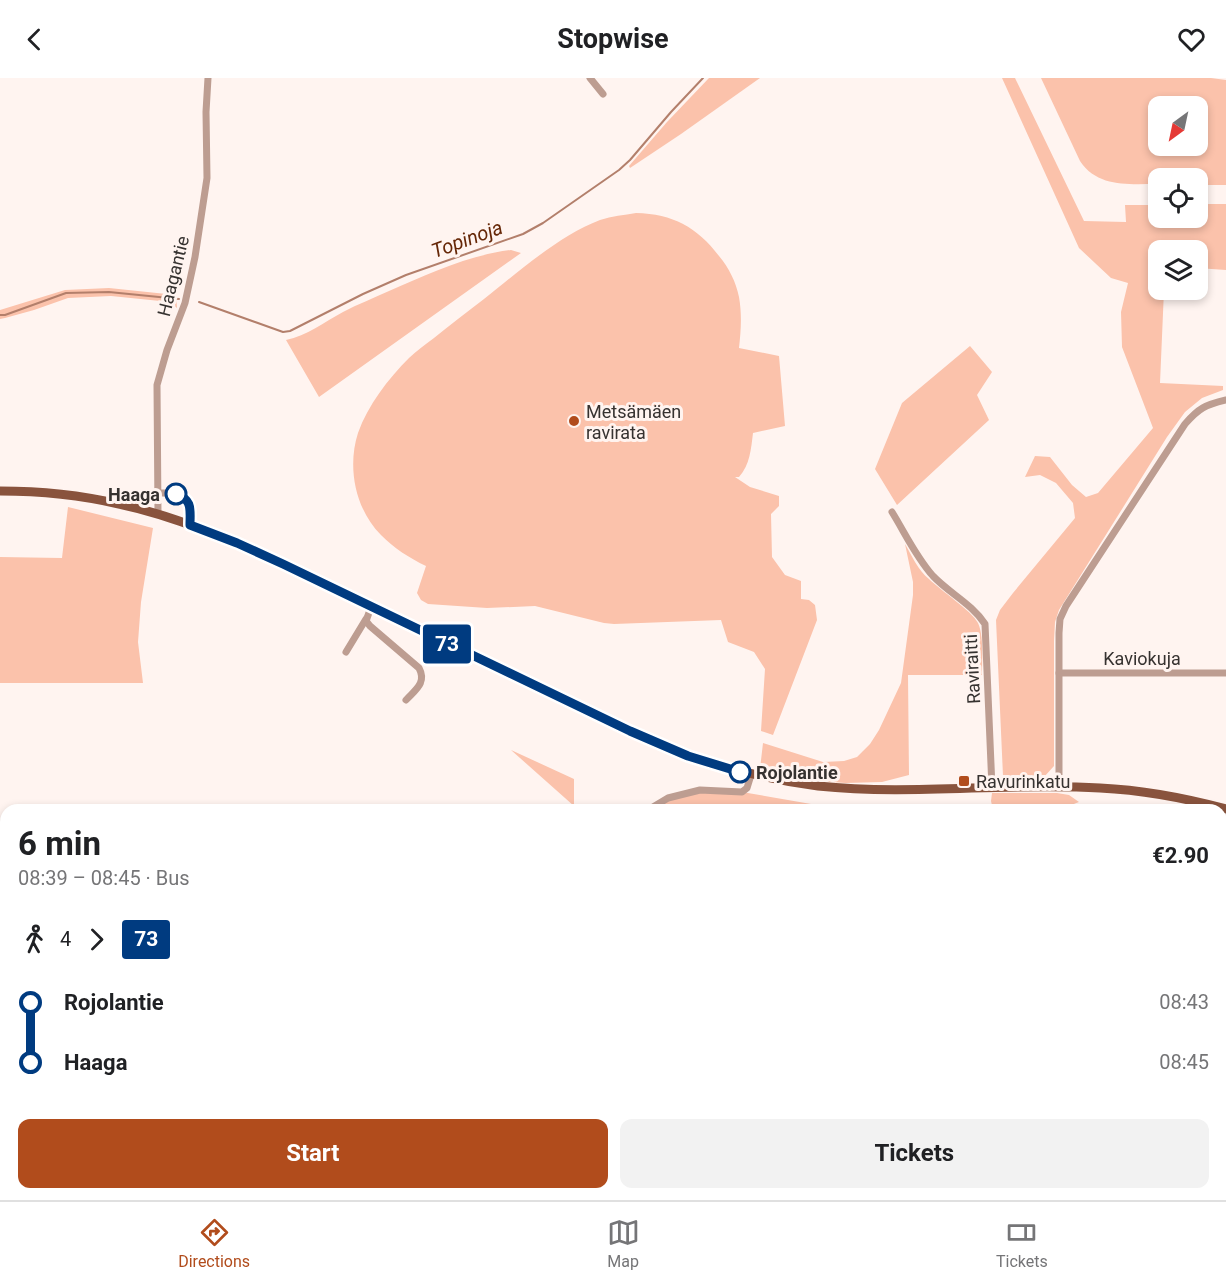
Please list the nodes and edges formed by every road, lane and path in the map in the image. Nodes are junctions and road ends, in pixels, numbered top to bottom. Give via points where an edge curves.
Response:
1 (208, 78) edge
2 (591, 78) edge
3 (603, 94) dead end
4 (1226, 400) edge
5 (0, 491) edge
6 (158, 493) junction
7 (892, 512) dead end
8 (158, 514) junction
9 (190, 525) junction
10 (371, 607) junction
11 (366, 619) junction
12 (346, 652) dead end
13 (1059, 673) junction
14 (1226, 673) edge
15 (406, 700) dead end
16 (751, 775) junction
17 (1059, 787) junction
18 (992, 788) junction
19 (658, 804) edge
20 (1203, 804) edge

1 - 6 street, Haagantie via 207,178 196,250 185,303 157,385
2 - 3 street
4 - 13 street via 1197,411 1185,424 1066,606 1060,619
5 - 8 main road via 60,494
6 - 8 street, Haagantie
6 - 9 street via 176,494 188,501
7 - 18 street, Raviraitti via 922,563 985,624
8 - 9 main road
9 - 10 main road
10 - 11 street
10 - 16 main road via 641,736 688,756
11 - 12 street
11 - 15 street via 422,673 420,685
13 - 14 street, Kaviokuja
13 - 17 street
16 - 18 main road via 817,786 895,790
16 - 19 street via 742,792 699,790
17 - 18 main road
17 - 20 main road via 1157,794

